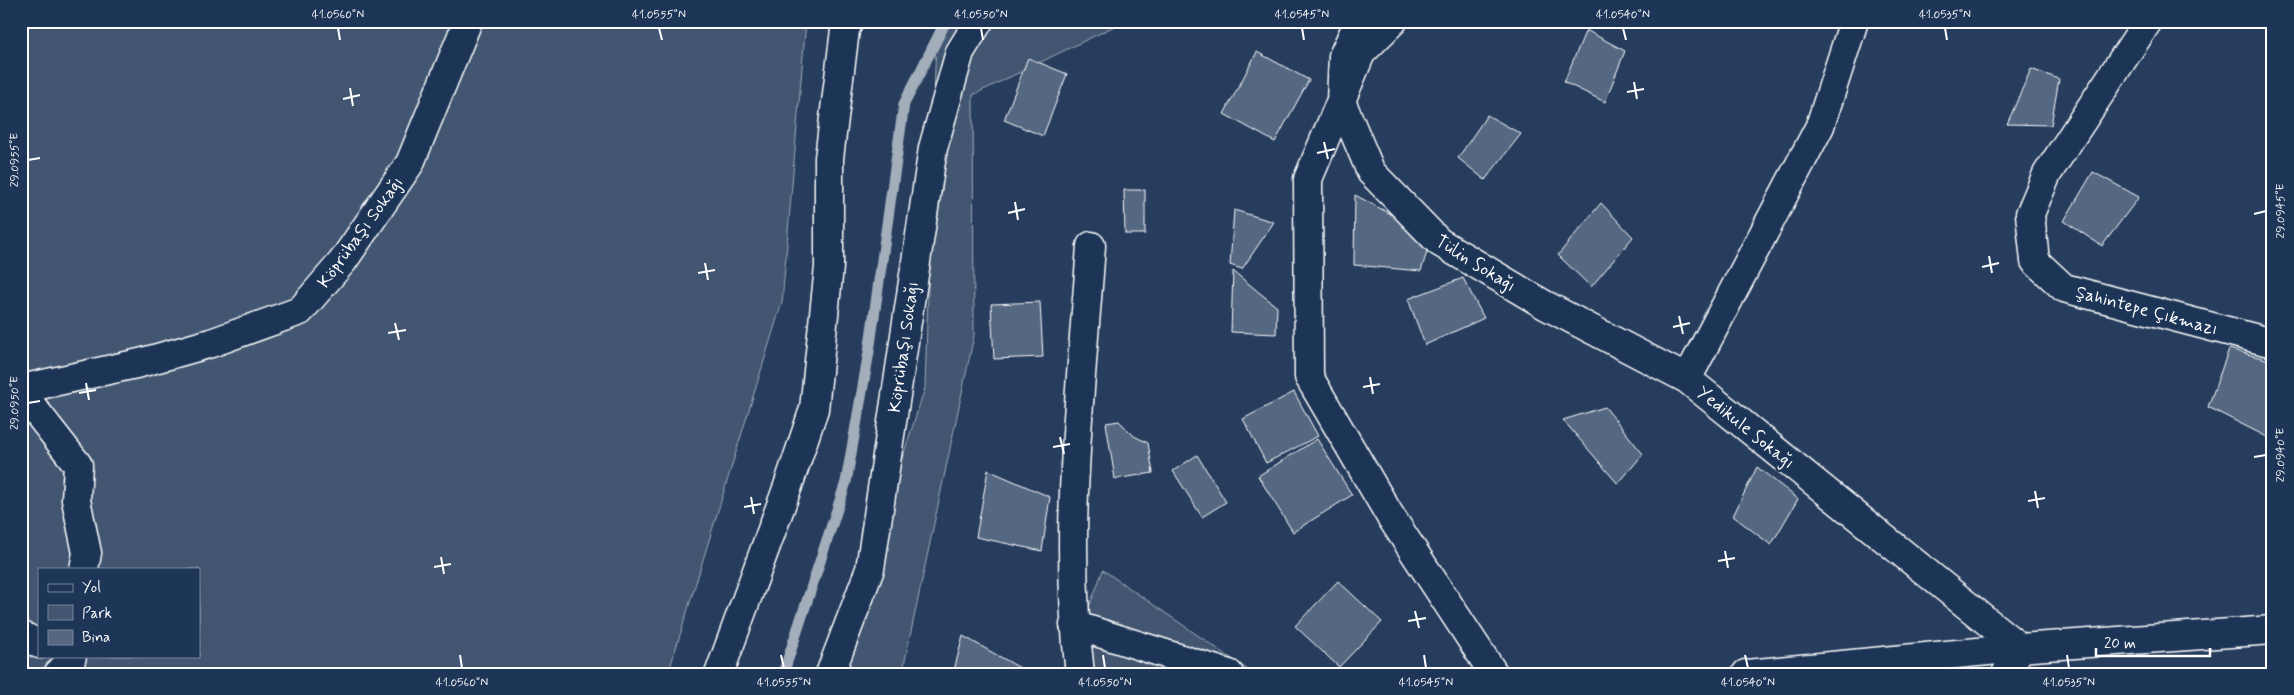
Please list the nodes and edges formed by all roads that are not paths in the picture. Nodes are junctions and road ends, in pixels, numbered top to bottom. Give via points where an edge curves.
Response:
1 (468, 21) edge
2 (849, 21) edge
3 (979, 21) edge
4 (1359, 21) edge
5 (1393, 21) edge
6 (1854, 21) edge
7 (2148, 21) edge
8 (1341, 101) junction
9 (1091, 246) dead end
10 (2273, 343) edge
11 (1687, 379) junction
12 (21, 390) edge
13 (84, 568) edge
14 (1074, 626) junction
15 (2273, 630) edge
16 (21, 635) edge
17 (38, 644) edge
18 (2020, 648) junction
19 (719, 674) edge
20 (830, 674) edge
21 (1080, 674) edge
22 (1229, 674) edge
23 (1494, 674) edge
24 (1746, 674) edge
25 (2006, 674) edge

1 - 12 street, Köprübaşı Sokağı via 410,163 344,261 300,311 211,343
2 - 19 street via 845,30 829,158 829,268 814,409
3 - 20 street, Köprübaşı Sokağı via 960,52 933,148 870,569
4 - 8 street, Tülin Sokağı via 1343,56
5 - 8 street via 1361,53
6 - 11 street, Yedikule Sokağı via 1820,126
7 - 10 street, Şahintepe Çıkmazı via 2047,174 2030,214 2035,261 2064,288
8 - 11 street, Tülin Sokağı via 1371,172 1439,242 1545,305
8 - 23 street via 1308,179 1309,377 1389,514
9 - 14 street via 1073,488
11 - 18 street, Yedikule Sokağı
12 - 13 street via 78,465 76,500 87,553
14 - 21 street
14 - 22 street
15 - 18 street
16 - 17 street
18 - 24 street
18 - 25 street

